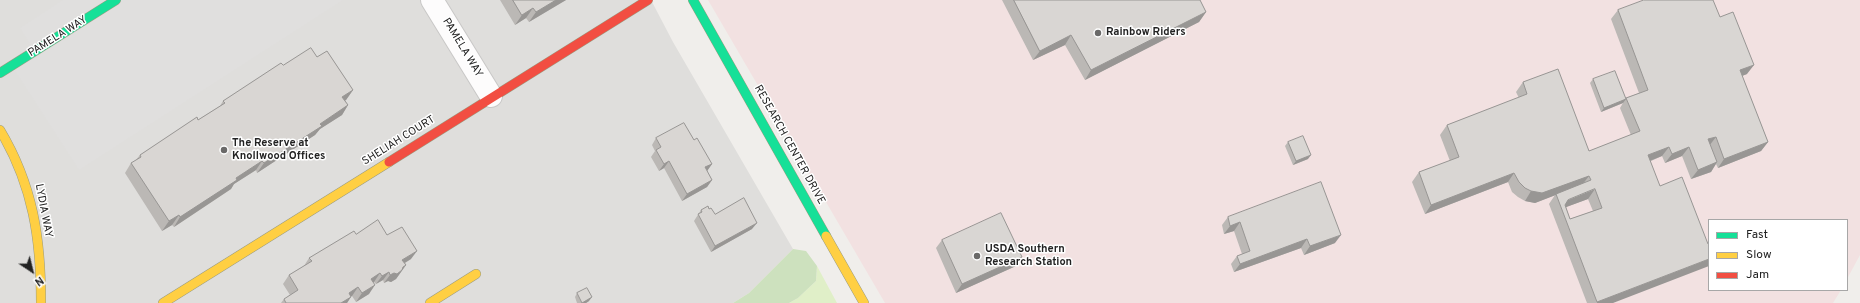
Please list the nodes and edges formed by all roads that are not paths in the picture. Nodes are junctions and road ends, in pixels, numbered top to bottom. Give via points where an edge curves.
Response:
1 (116, 0) edge
2 (432, 0) edge
3 (648, 0) edge
4 (693, 0) edge
5 (0, 73) edge
6 (491, 96) junction
7 (0, 130) edge
8 (476, 274) dead end
9 (41, 303) edge
10 (163, 303) edge
11 (430, 303) edge
12 (864, 303) edge

1 - 5 street, PAMELA WAY
2 - 6 street, PAMELA WAY
3 - 6 street, SHELIAH COURT
4 - 12 street, RESEARCH CENTER DRIVE
6 - 10 street, SHELIAH COURT
7 - 9 street, LYDIA WAY via 11,146 27,187 37,230
8 - 11 street

